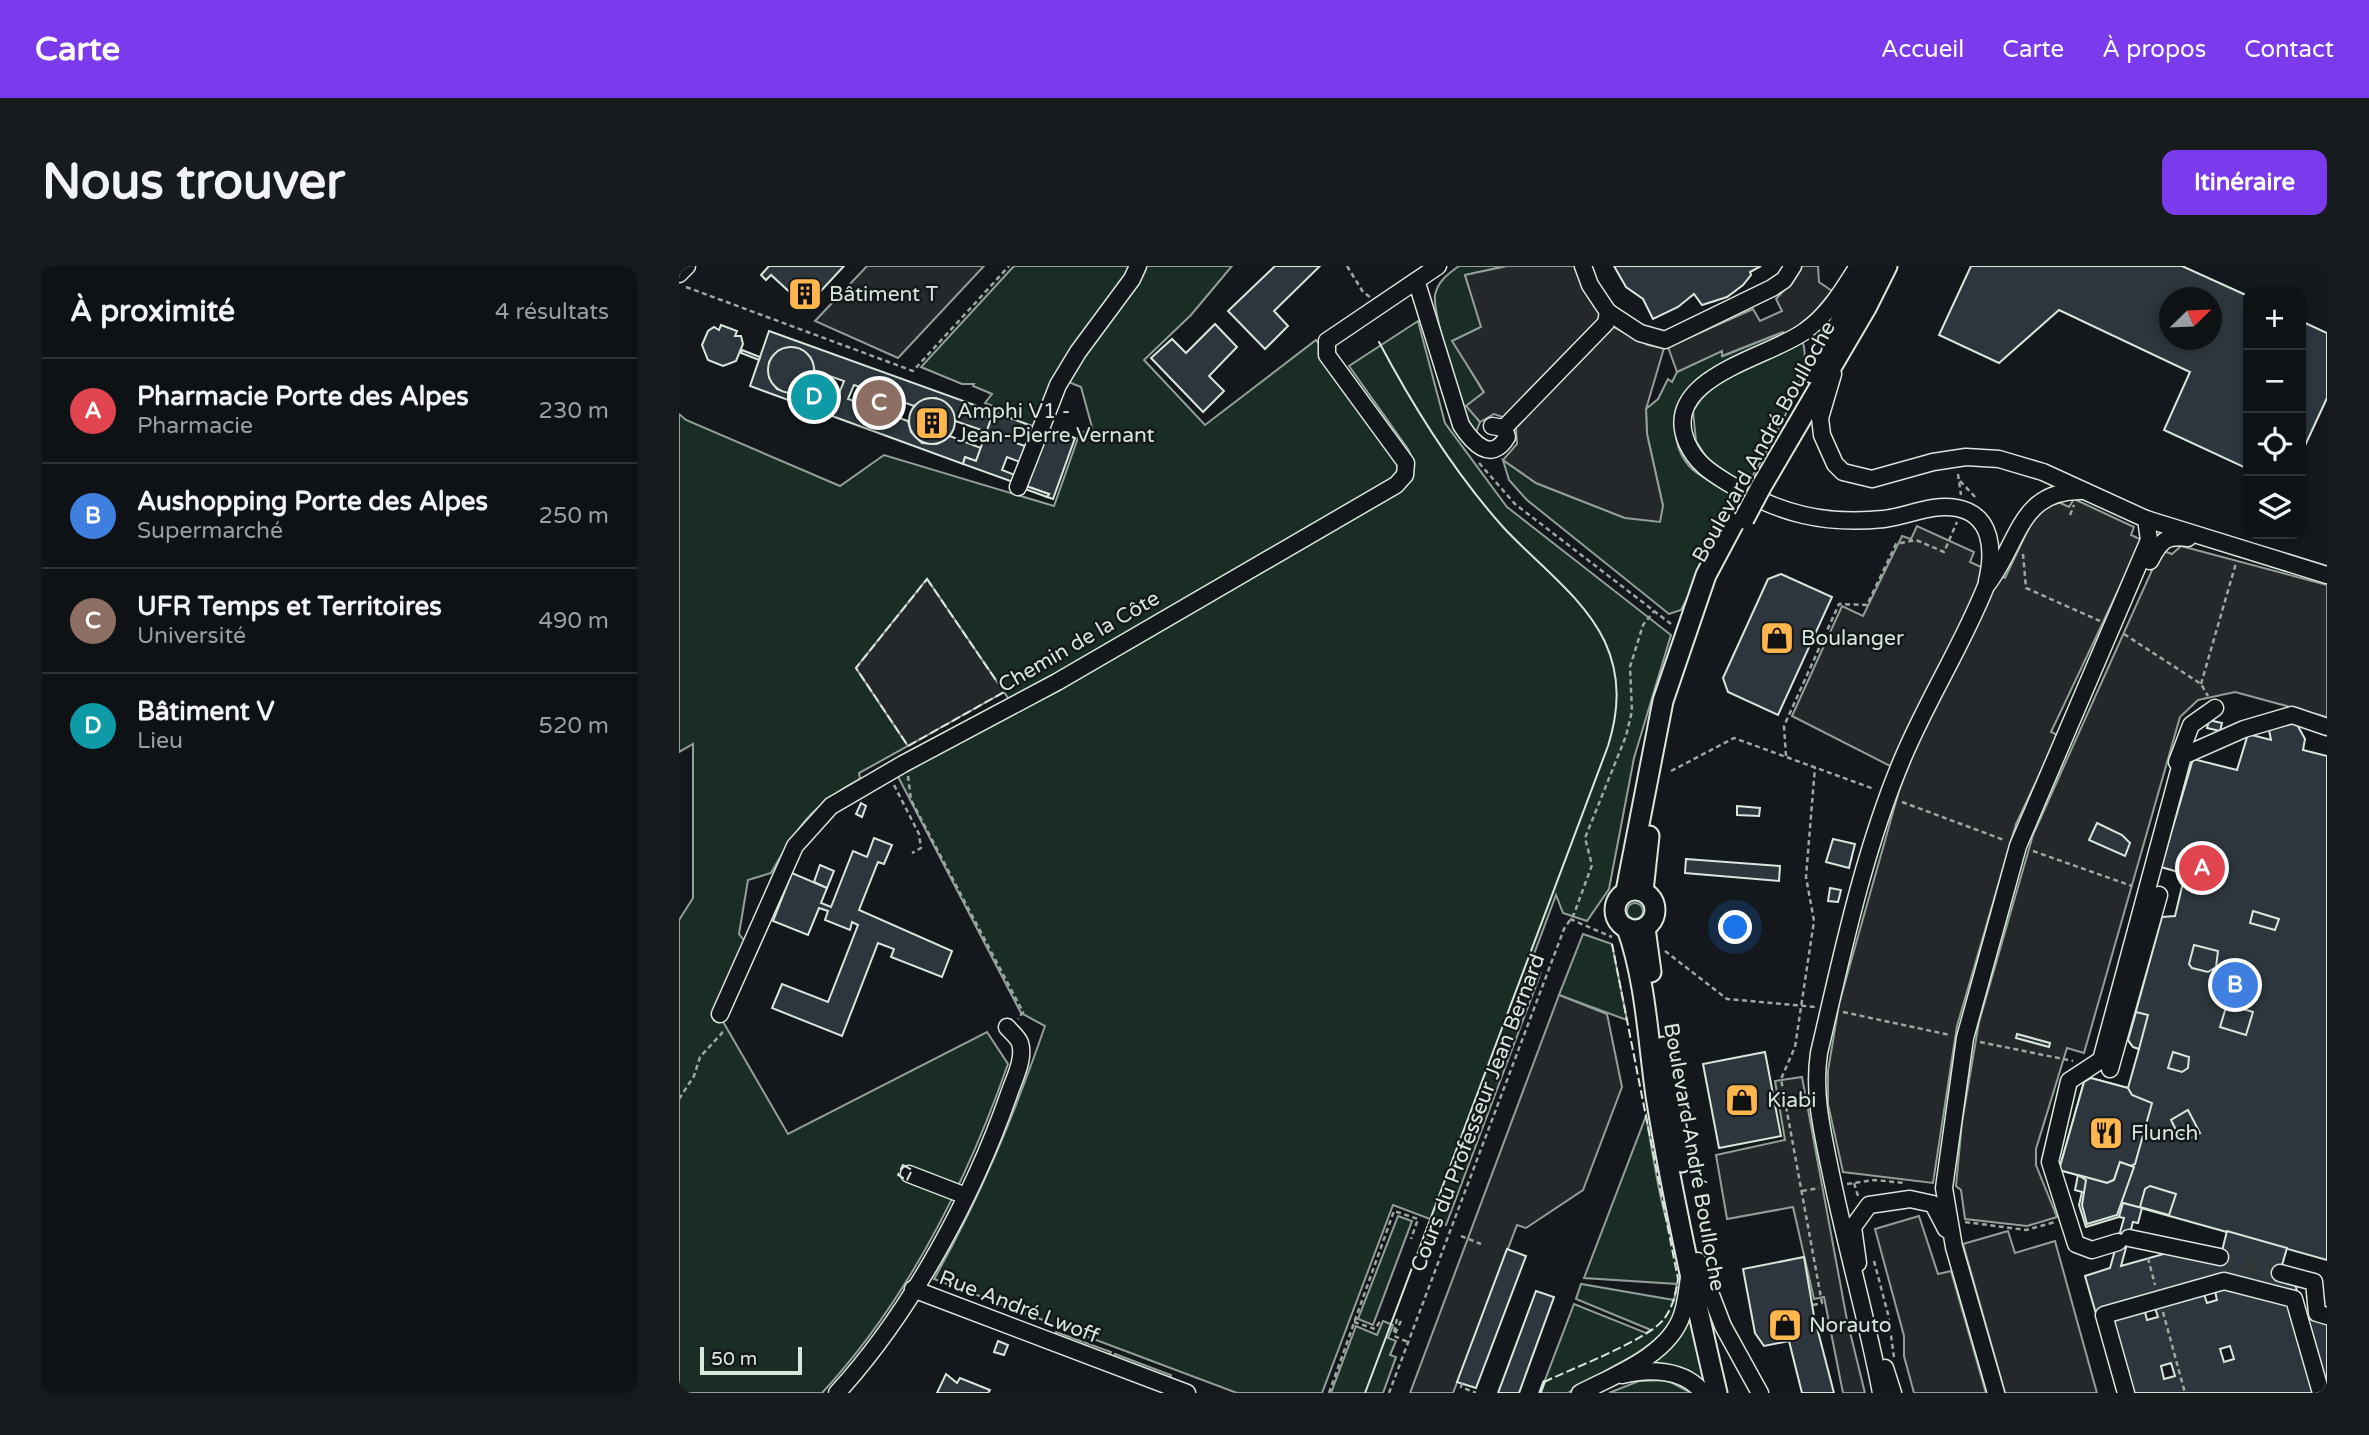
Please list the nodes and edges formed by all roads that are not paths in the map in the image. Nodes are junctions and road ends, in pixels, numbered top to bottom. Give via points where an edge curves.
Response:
1 (687, 266) edge
2 (1138, 266) edge
3 (1438, 266) edge
4 (1583, 266) edge
5 (1793, 266) edge
6 (1858, 266) edge
7 (1870, 266) edge
8 (1887, 266) edge
9 (1899, 266) edge
10 (679, 274) edge
11 (1417, 283) junction
12 (1866, 308) junction
13 (1608, 312) junction
14 (1838, 354) junction
15 (1758, 484) junction
16 (1018, 487) dead end
17 (2086, 491) junction
18 (2146, 519) junction
19 (2209, 541) junction
20 (2327, 575) edge
21 (1986, 586) junction
22 (2123, 605) junction
23 (2215, 708) road end
24 (2327, 727) edge
25 (1634, 891) junction
26 (2152, 893) junction
27 (1629, 932) junction
28 (720, 1014) road end
29 (1007, 1027) road end
30 (2111, 1069) dead end
31 (909, 1174) dead end
32 (966, 1196) junction
33 (1954, 1247) junction
34 (2220, 1257) tunnel mouth
35 (1694, 1268) junction
36 (2280, 1273) tunnel mouth
37 (913, 1289) junction
38 (2327, 1316) edge
39 (1865, 1322) junction
40 (1603, 1381) junction
41 (837, 1393) edge
42 (1187, 1393) edge
43 (1580, 1393) edge
44 (1703, 1393) edge
45 (1717, 1393) edge
46 (1728, 1393) edge
47 (1760, 1393) edge
48 (1881, 1393) edge
49 (1893, 1393) edge
50 (1996, 1393) edge
51 (2126, 1393) edge
52 (2321, 1393) edge

1 - 10 street
2 - 16 street via 1058,385
3 - 11 street
4 - 13 street
5 - 13 street via 1772,288 1665,340 1640,333
6 - 21 street via 1840,297 1811,327 1699,388 1686,412 1686,440 1695,458 1711,473 1789,513 1879,519 1934,507 1961,508 1989,534 1993,548
7 - 15 main road, Boulevard André Boulloche
8 - 12 main road, Boulevard André Boulloche
9 - 12 main road
11 - 13 street via 1461,425 1480,450 1493,449 1501,432 1607,323
11 - 28 street, Chemin de la Côte via 1327,341 1327,355 1406,463 1405,475 1396,485 1057,682 831,806 795,846
12 - 14 main road, Boulevard André Boulloche
14 - 15 main road, Boulevard André Boulloche
14 - 17 street via 1820,418 1827,451 1843,472 1872,479 1933,462 1982,457 2016,462
15 - 25 main road, Boulevard André Boulloche via 1706,575 1667,690
17 - 18 street
17 - 21 street via 2061,491 2042,499 2026,517 2000,569
18 - 19 street
18 - 22 street via 2149,540
19 - 20 street
19 - 22 street via 2163,540
21 - 39 street via 1888,795 1816,1070 1817,1104
22 - 33 street via 2018,846 1965,1038 1944,1188
23 - 26 street via 2190,725 2179,753
24 - 26 street via 2293,715 2244,729 2183,756
25 - 27 main road, Boulevard André Boulloche via 1616,901 1614,910
25 - 27 main road, Boulevard André Boulloche via 1653,900 1655,909 1651,922
26 - 30 street
26 - 34 street via 2101,1060 2069,1081 2050,1162 2076,1244 2092,1250 2123,1240
27 - 35 main road, Boulevard André Boulloche via 1657,1096
29 - 32 street, Rue André Lwoff via 1020,1041 1021,1058
31 - 32 street
32 - 37 street, Rue André Lwoff
33 - 39 street via 1933,1204 1910,1199 1869,1205 1853,1227
33 - 50 street
35 - 40 street via 1682,1317 1669,1339
35 - 45 main road, Boulevard André Boulloche
35 - 46 main road, Boulevard André Boulloche
35 - 47 street
36 - 38 street via 2314,1282 2317,1313
37 - 41 street
37 - 42 street, Rue André Lwoff
39 - 48 street
39 - 49 street
40 - 43 street
40 - 44 street via 1647,1371 1675,1374
51 - 52 street via 2104,1315 2161,1305 2224,1281 2294,1299

